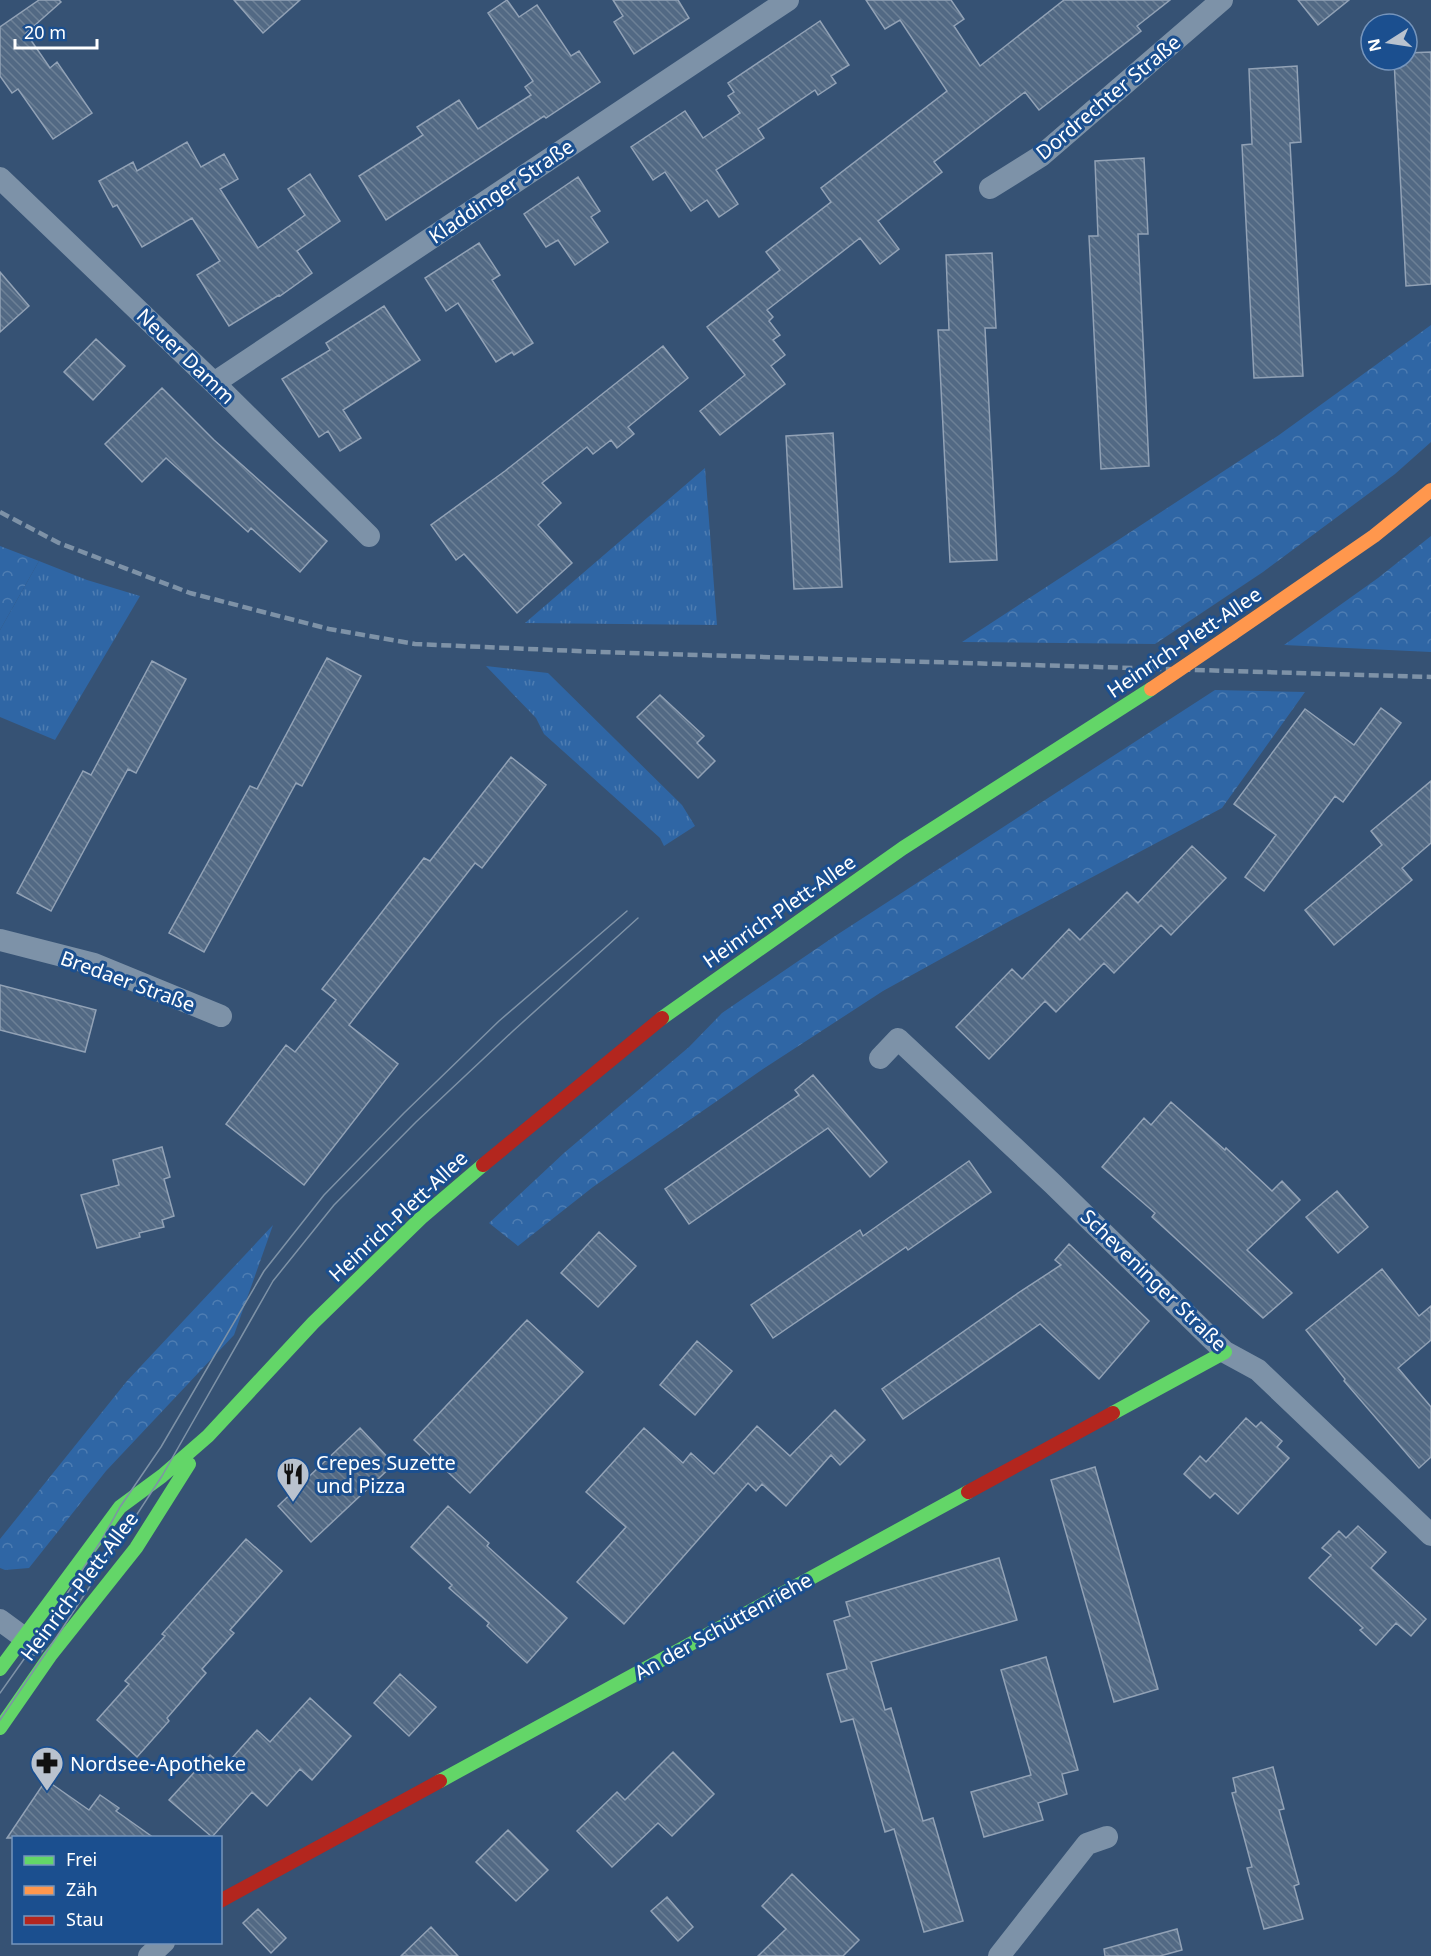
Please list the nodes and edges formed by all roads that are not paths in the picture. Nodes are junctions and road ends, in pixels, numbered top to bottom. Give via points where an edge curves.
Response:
1 (788, 0) edge
2 (1222, 0) edge
3 (0, 178) edge
4 (990, 188) dead end
5 (214, 383) junction
6 (1431, 490) edge
7 (369, 536) dead end
8 (0, 940) edge
9 (221, 1016) dead end
10 (880, 1058) dead end
11 (1225, 1352) junction
12 (208, 1436) junction
13 (1431, 1535) edge
14 (0, 1620) edge
15 (24, 1637) junction
16 (50, 1656) junction
17 (0, 1669) edge
18 (0, 1728) edge
19 (1107, 1837) dead end
20 (222, 1899) edge
21 (162, 1944) edge
22 (149, 1956) edge
23 (999, 1956) edge

1 - 5 street, Kladdinger Straße
2 - 4 street, Dordrechter Straße via 1041,156
3 - 5 street, Neuer Damm
5 - 7 street, Neuer Damm
6 - 12 main road, Heinrich-Plett-Allee, bridge via 1374,536 1232,634 903,848 662,1018 421,1218 313,1323
8 - 9 street, Bredaer Straße via 94,964
10 - 11 street, Scheveninger Straße via 898,1039
11 - 13 street, Scheveninger Straße via 1258,1370
11 - 20 main road, An der Schüttenriehe
12 - 15 main road, Heinrich-Plett-Allee via 120,1507
12 - 16 main road, Heinrich-Plett-Allee via 136,1548
14 - 15 street
15 - 16 street
15 - 17 main road, Heinrich-Plett-Allee
16 - 18 main road, Heinrich-Plett-Allee
19 - 23 street via 1088,1844
21 - 22 street

